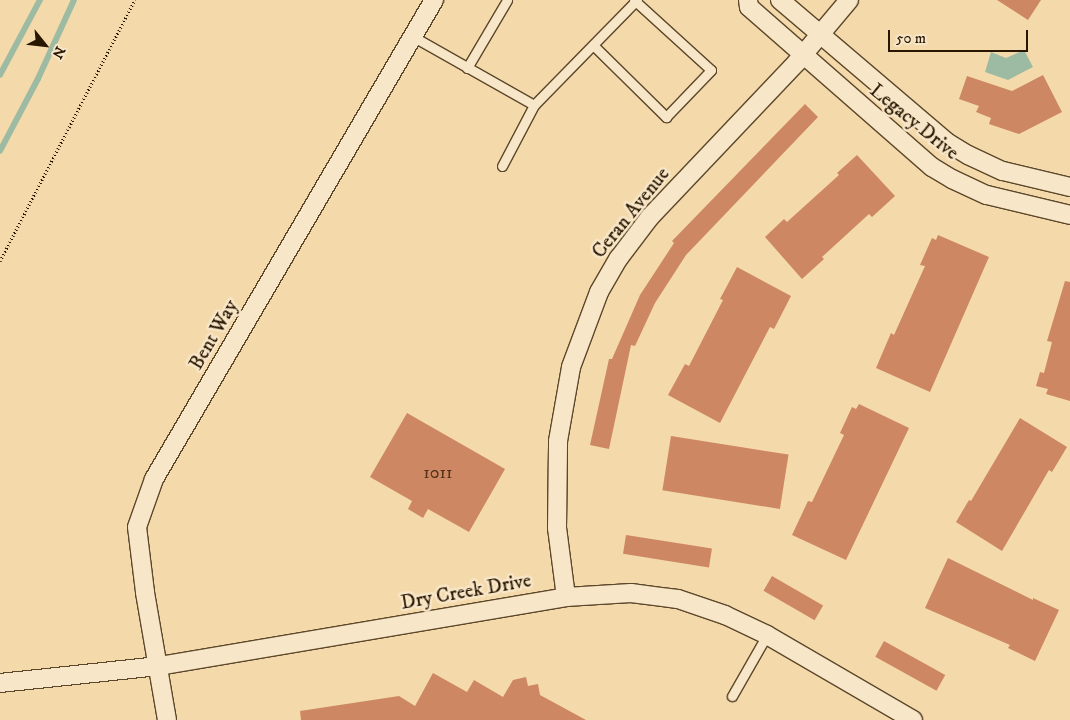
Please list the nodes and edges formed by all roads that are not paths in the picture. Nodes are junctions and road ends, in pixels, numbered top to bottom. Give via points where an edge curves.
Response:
1 (434, 0) edge
2 (507, 0) edge
3 (636, 0) edge
4 (748, 0) edge
5 (780, 0) edge
6 (849, 0) edge
7 (821, 35) junction
8 (412, 36) junction
9 (593, 44) junction
10 (802, 55) junction
11 (466, 68) junction
12 (534, 105) junction
13 (502, 166) dead end
14 (1070, 187) edge
15 (1070, 215) edge
16 (566, 597) junction
17 (767, 635) junction
18 (159, 666) junction
19 (0, 683) edge
20 (732, 696) dead end
21 (167, 720) edge
22 (913, 720) edge

1 - 8 street, Bent Way
2 - 11 lane
3 - 9 lane
3 - 9 lane via 711,70 666,117
4 - 10 street, Legacy Drive via 749,7
5 - 7 street, Legacy Drive
6 - 7 street, Ceran Avenue
7 - 10 street, Ceran Avenue
7 - 14 street, Legacy Drive via 948,143 968,156 1003,171
8 - 11 lane
8 - 18 street, Bent Way via 154,479 138,527 145,592
9 - 12 lane
10 - 15 street, Legacy Drive via 901,142 952,179 996,198
10 - 16 street, Ceran Avenue via 650,217 614,266 592,308 571,366 558,441 557,528
11 - 12 lane
12 - 13 lane
16 - 17 street, Dry Creek Drive via 598,593 668,597 717,612
16 - 18 street, Dry Creek Drive
17 - 20 lane
17 - 22 street, Dry Creek Drive
18 - 19 street, Dry Creek Drive
18 - 21 street, Bent Way

